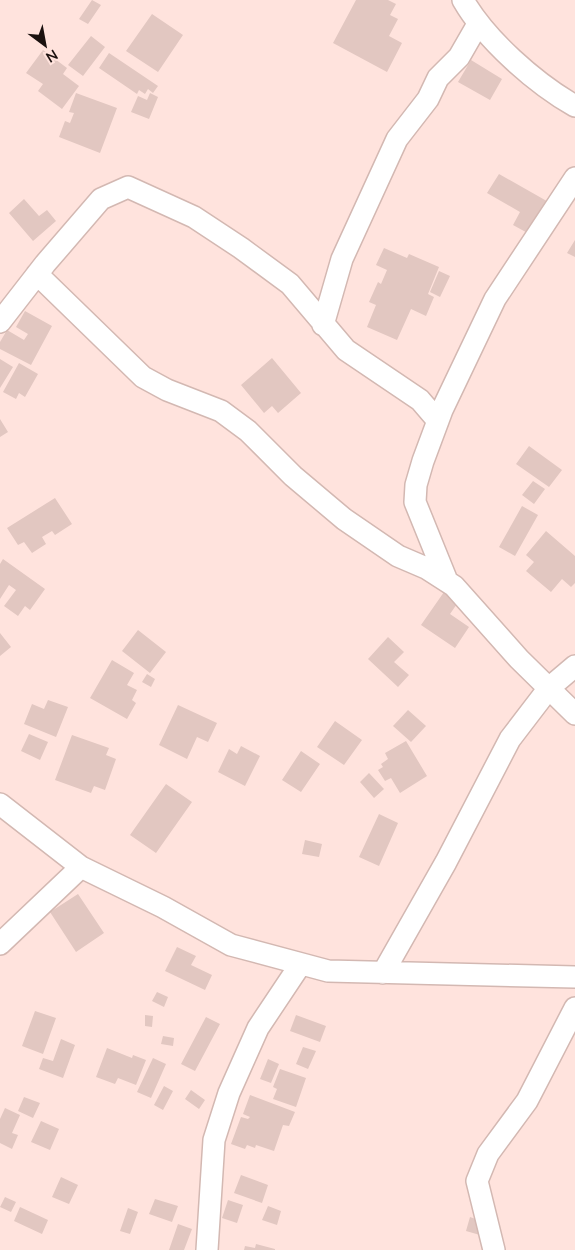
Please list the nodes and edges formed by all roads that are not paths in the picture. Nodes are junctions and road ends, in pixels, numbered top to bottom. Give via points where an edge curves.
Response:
1 (463, 0) edge
2 (478, 24) junction
3 (575, 106) edge
4 (575, 178) edge
5 (37, 274) junction
6 (0, 322) edge
7 (323, 325) junction
8 (438, 421) junction
9 (448, 582) junction
10 (575, 666) edge
11 (549, 688) junction
12 (575, 714) edge
13 (0, 804) edge
14 (80, 867) junction
15 (0, 944) edge
16 (300, 965) junction
17 (383, 973) junction
18 (575, 977) edge
19 (575, 1008) edge
20 (207, 1250) edge
21 (494, 1250) edge

1 - 2 street
2 - 3 street via 502,50
2 - 7 street via 459,57 438,78 428,99 397,139 342,259
4 - 8 street via 495,299
5 - 6 street
5 - 7 street via 101,199 128,187 194,217 242,248 290,284
5 - 9 street via 143,377 221,411 344,519 398,556
7 - 8 street via 346,350 420,400
8 - 9 street via 416,485 415,502
9 - 11 street
10 - 11 street
11 - 12 street
11 - 17 street via 510,739
13 - 14 street
14 - 15 street
14 - 16 street via 163,907 231,945
16 - 17 street via 328,971
16 - 20 street via 258,1028 229,1093 214,1140
17 - 18 street
19 - 21 street via 527,1101 488,1154 477,1181

